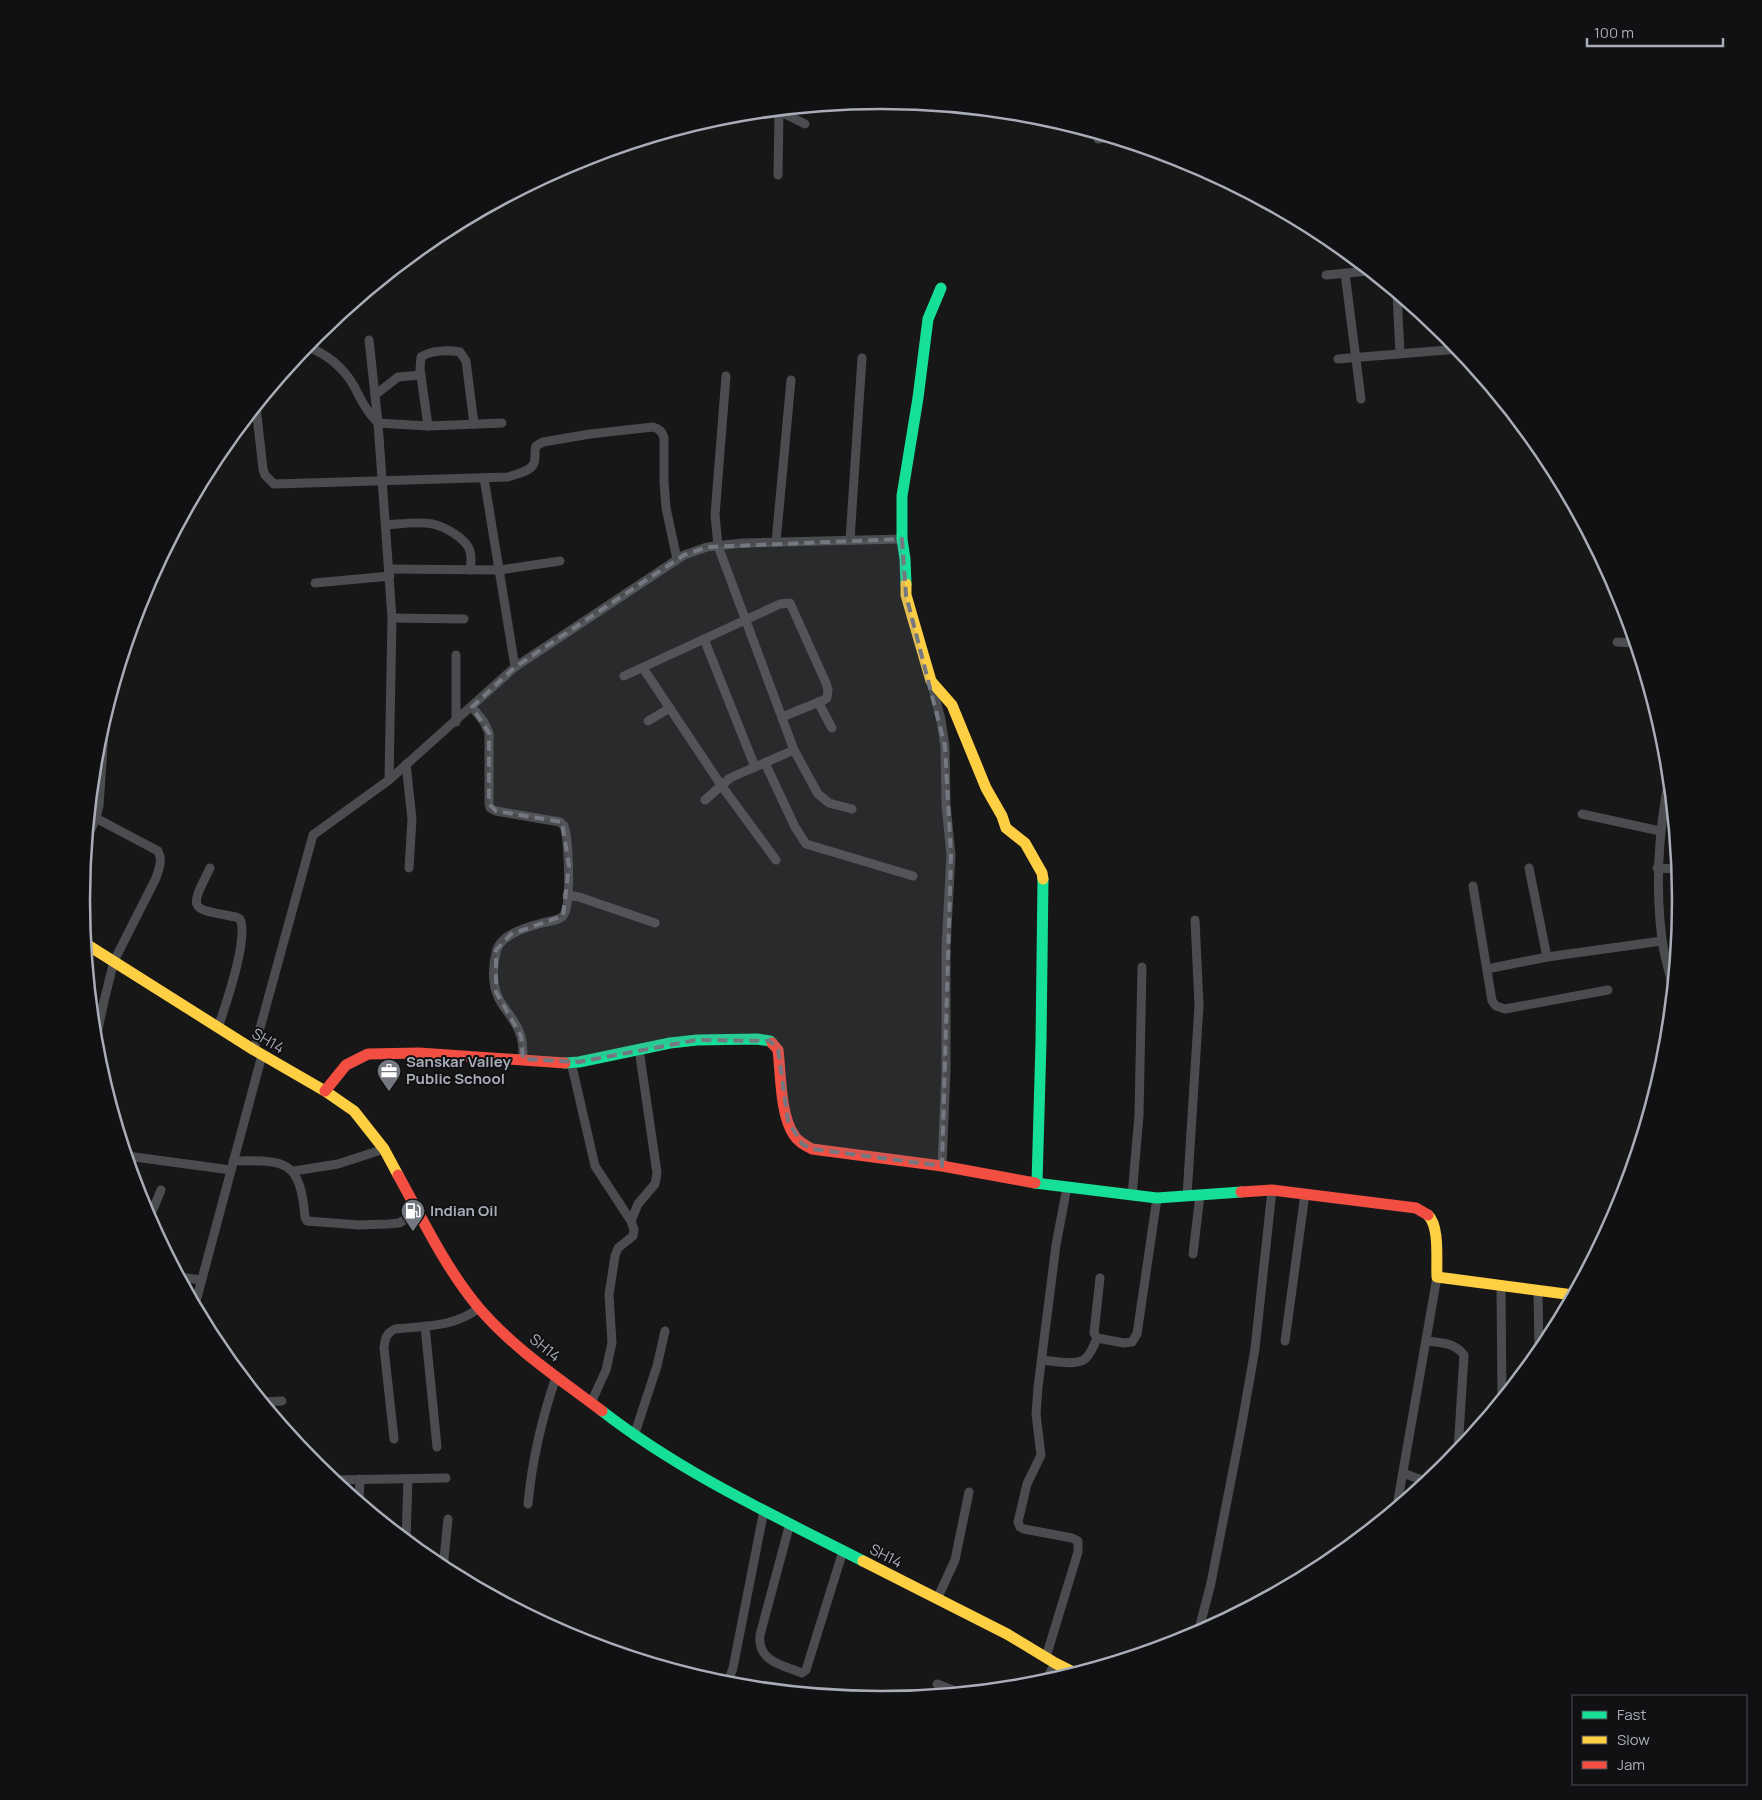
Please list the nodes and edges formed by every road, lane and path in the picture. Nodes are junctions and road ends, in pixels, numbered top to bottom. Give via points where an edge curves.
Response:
1 (787, 115) edge
2 (778, 116) edge
3 (805, 124) dead end
4 (778, 175) dead end
5 (1362, 272) edge
6 (1345, 273) junction
7 (1326, 274) dead end
8 (941, 288) dead end
9 (1397, 300) edge
10 (369, 340) dead end
11 (314, 349) edge
12 (1449, 351) edge
13 (1400, 354) junction
14 (862, 358) dead end
15 (1355, 358) junction
16 (1338, 359) dead end
17 (421, 375) junction
18 (726, 376) dead end
19 (791, 380) dead end
20 (375, 395) junction
21 (1361, 400) dead end
22 (257, 413) edge
23 (378, 423) junction
24 (502, 423) dead end
25 (474, 424) junction
26 (428, 426) junction
27 (484, 478) junction
28 (382, 481) junction
29 (386, 525) junction
30 (902, 539) junction
31 (850, 540) junction
32 (776, 542) junction
33 (718, 546) junction
34 (677, 559) junction
35 (560, 561) dead end
36 (470, 570) junction
37 (500, 570) junction
38 (390, 573) junction
39 (315, 583) dead end
40 (392, 618) junction
41 (464, 619) dead end
42 (745, 620) junction
43 (704, 639) junction
44 (1617, 642) dead end
45 (1629, 643) edge
46 (456, 656) dead end
47 (515, 667) junction
48 (643, 668) junction
49 (624, 676) dead end
50 (931, 682) junction
51 (818, 702) junction
52 (472, 707) junction
53 (670, 708) junction
54 (782, 717) junction
55 (648, 721) dead end
56 (456, 722) junction
57 (832, 728) dead end
58 (794, 750) junction
59 (765, 763) junction
60 (406, 764) junction
61 (755, 767) junction
62 (101, 769) edge
63 (389, 780) junction
64 (721, 785) junction
65 (705, 800) dead end
66 (1665, 800) edge
67 (96, 803) edge
68 (852, 809) dead end
69 (1582, 814) dead end
70 (95, 817) edge
71 (1660, 831) junction
72 (776, 860) dead end
73 (210, 868) dead end
74 (409, 868) dead end
75 (1529, 868) dead end
76 (1657, 868) junction
77 (1671, 869) edge
78 (913, 876) dead end
79 (1473, 886) dead end
80 (567, 895) junction
81 (1195, 920) dead end
82 (655, 923) dead end
83 (1662, 941) junction
84 (92, 948) edge
85 (1547, 958) junction
86 (114, 961) junction
87 (1142, 967) dead end
88 (1487, 969) junction
89 (1668, 969) edge
90 (1608, 990) dead end
91 (100, 1021) edge
92 (218, 1028) junction
93 (638, 1050) junction
94 (258, 1053) junction
95 (523, 1059) junction
96 (571, 1062) junction
97 (326, 1091) junction
98 (384, 1149) junction
99 (133, 1157) edge
100 (232, 1165) junction
101 (942, 1166) junction
102 (294, 1172) junction
103 (1037, 1183) junction
104 (1067, 1187) junction
105 (161, 1190) dead end
106 (1272, 1190) junction
107 (1305, 1194) junction
108 (1200, 1195) junction
109 (1132, 1196) junction
110 (1187, 1196) junction
111 (1157, 1198) junction
112 (153, 1209) edge
113 (418, 1212) junction
114 (631, 1221) junction
115 (1193, 1254) dead end
116 (1437, 1277) junction
117 (1100, 1278) dead end
118 (187, 1279) edge
119 (202, 1280) junction
120 (1501, 1286) junction
121 (1538, 1291) junction
122 (1567, 1294) edge
123 (197, 1297) edge
124 (479, 1308) junction
125 (425, 1326) junction
126 (665, 1330) dead end
127 (1097, 1338) junction
128 (1539, 1339) edge
129 (1285, 1341) dead end
130 (1426, 1341) junction
131 (1042, 1360) junction
132 (556, 1376) junction
133 (1502, 1381) junction
134 (1507, 1385) edge
135 (1502, 1390) edge
136 (282, 1401) dead end
137 (269, 1402) edge
138 (591, 1403) junction
139 (634, 1436) junction
140 (394, 1439) dead end
141 (1459, 1440) edge
142 (437, 1447) dead end
143 (1403, 1472) junction
144 (408, 1478) junction
145 (446, 1478) dead end
146 (360, 1479) junction
147 (1420, 1479) edge
148 (343, 1480) edge
149 (969, 1492) dead end
150 (359, 1495) edge
151 (1398, 1499) edge
152 (528, 1504) dead end
153 (764, 1510) junction
154 (448, 1519) dead end
155 (790, 1523) junction
156 (406, 1533) edge
157 (843, 1551) junction
158 (444, 1559) edge
159 (937, 1599) junction
160 (1201, 1623) edge
161 (1050, 1660) junction
162 (1067, 1669) edge
163 (1047, 1673) edge
164 (729, 1676) edge
165 (937, 1684) dead end
166 (947, 1688) edge

1 - 3 street
2 - 4 street
5 - 6 street
6 - 7 street
6 - 15 street
8 - 30 street via 928,320 902,496
9 - 13 street
10 - 20 street
11 - 23 street via 342,369 370,416
12 - 13 street
13 - 15 street
14 - 31 street
15 - 16 street
15 - 21 street
17 - 20 street via 398,377
17 - 25 street via 421,357 425,354 460,352 468,367
17 - 26 street
18 - 33 street via 715,515
19 - 32 street
20 - 23 street
22 - 28 street via 263,469 274,484
23 - 26 street
23 - 28 street
24 - 25 street
25 - 26 street
27 - 28 street
27 - 34 street via 508,477 531,468 536,446 542,442 658,428 664,438 666,508
27 - 37 street
28 - 29 street
29 - 36 street via 432,524 454,534 469,549
29 - 38 street
30 - 31 street
30 - 50 street via 906,596
31 - 32 street
32 - 33 street
33 - 34 street
33 - 42 street
34 - 47 street
35 - 37 street
36 - 37 street
36 - 38 street
37 - 47 street
38 - 39 street
38 - 40 street
40 - 41 street
40 - 63 street
42 - 43 street
42 - 51 street via 780,604 790,603 828,690 827,698
42 - 54 street
43 - 48 street
43 - 61 street
44 - 45 street
46 - 56 street
47 - 52 street
48 - 49 street
48 - 53 street
50 - 101 street via 945,746 951,855
50 - 103 street via 952,705 1006,828 1024,843 1042,873 1042,1042
51 - 54 street
51 - 57 street
52 - 56 street
52 - 80 street via 489,733 490,808 560,822 564,826
53 - 55 street
53 - 64 street
54 - 58 street
56 - 60 street
58 - 59 street
58 - 68 street via 823,800
59 - 61 street
59 - 78 street via 795,828 806,844
60 - 63 street
60 - 74 street via 412,819
61 - 64 street
62 - 67 street
63 - 94 street via 313,835
64 - 65 street
64 - 72 street
66 - 71 street
69 - 71 street
70 - 86 street via 158,851 161,857 156,878
71 - 76 street
73 - 92 street via 196,897 196,904 204,911 240,919 243,930
75 - 85 street
76 - 77 street
76 - 83 street
79 - 88 street
80 - 82 street
80 - 95 street via 566,910 562,916 511,934 496,950 496,992 517,1025
81 - 110 street via 1199,1005
83 - 85 street
83 - 89 street
84 - 86 street, SH14 / SH14
85 - 88 street
86 - 91 street
86 - 92 street, SH14 / SH14
87 - 109 street via 1139,1114
88 - 90 street via 1492,1001 1505,1009
92 - 94 street, SH14 / SH14
93 - 96 street
93 - 101 street via 697,1040 757,1038 770,1041 778,1050 788,1121 802,1144 812,1150
93 - 114 street via 657,1173 655,1184 638,1204
94 - 97 street, SH14 / SH14
94 - 100 street
95 - 96 street
95 - 97 street via 419,1053 368,1054 346,1065
96 - 114 street via 595,1166
97 - 98 street, SH14 / SH14 via 354,1111
98 - 102 street via 338,1164
98 - 113 street, SH14 / SH14
99 - 100 street
100 - 102 street via 276,1162
100 - 119 street
101 - 103 street
102 - 113 street via 300,1184 307,1221 388,1224
103 - 104 street
104 - 109 street
104 - 131 street via 1056,1245
105 - 112 street
106 - 107 street
106 - 108 street
106 - 160 street via 1255,1349 1223,1526
107 - 116 street via 1416,1208 1426,1213 1434,1228
107 - 129 street
108 - 110 street
108 - 115 street
109 - 111 street
110 - 111 street
111 - 127 street via 1137,1334 1132,1342 1127,1343
113 - 124 street, SH14 / SH14
114 - 138 street via 633,1236 618,1248 615,1256 609,1295 612,1343 606,1370
116 - 120 street
116 - 130 street
117 - 127 street via 1094,1326
118 - 119 street
119 - 123 street
120 - 121 street
120 - 133 street
121 - 122 street
121 - 128 street
124 - 125 street via 458,1321
124 - 132 street, SH14 / SH14 via 502,1332
125 - 140 street via 395,1328 385,1337
125 - 142 street
126 - 139 street
127 - 131 street via 1086,1358 1078,1362
130 - 141 street via 1453,1345 1464,1355
130 - 143 street
131 - 161 street via 1036,1414 1041,1455 1027,1484 1018,1522 1024,1529 1072,1538 1079,1545
132 - 138 street, SH14 / SH14
132 - 152 street via 536,1444
133 - 134 street
133 - 135 street
136 - 137 street
138 - 139 street, SH14 / SH14
139 - 153 street, SH14 / SH14
143 - 147 street
143 - 151 street
144 - 145 street
144 - 146 street
144 - 156 street
146 - 148 street
146 - 150 street
149 - 159 street via 955,1560
153 - 155 street, SH14 / SH14
153 - 164 street
154 - 158 street
155 - 157 street, SH14 / SH14
155 - 157 street via 760,1635 763,1653 772,1660 802,1673 806,1670
157 - 159 street, SH14 / SH14
159 - 161 street, SH14 / SH14
161 - 162 street, SH14 / SH14
161 - 163 street
165 - 166 street

